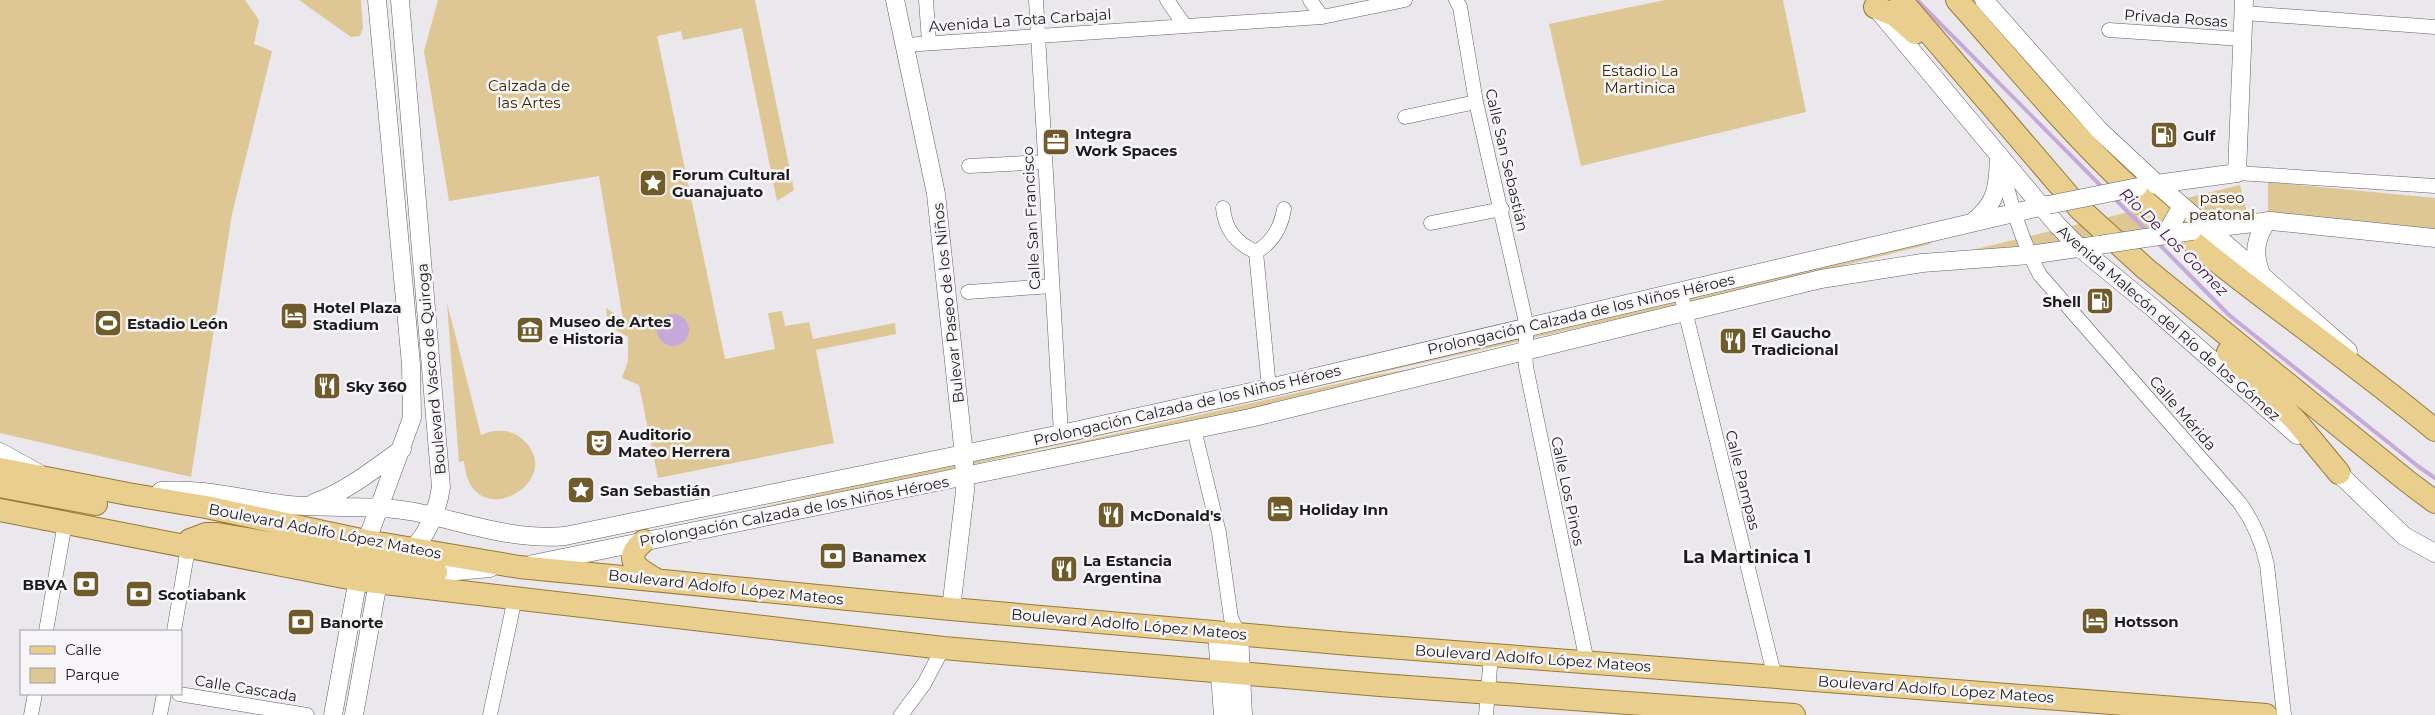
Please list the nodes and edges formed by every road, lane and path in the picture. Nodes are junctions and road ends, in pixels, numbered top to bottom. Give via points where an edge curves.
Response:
1 (377, 0) edge
2 (400, 0) edge
3 (895, 0) edge
4 (926, 0) edge
5 (1036, 0) edge
6 (1166, 0) edge
7 (1310, 0) edge
8 (1405, 0) edge
9 (1456, 0) edge
10 (1901, 0) edge
11 (1957, 0) edge
12 (1984, 0) edge
13 (1871, 4) edge
14 (2244, 7) edge
15 (1322, 17) junction
16 (1186, 26) junction
17 (2435, 27) edge
18 (2109, 30) dead end
19 (1038, 35) junction
20 (2242, 39) junction
21 (929, 42) junction
22 (905, 45) junction
23 (1476, 102) junction
24 (1405, 117) dead end
25 (1999, 155) junction
26 (1044, 162) junction
27 (969, 166) dead end
28 (2237, 173) junction
29 (2157, 184) junction
30 (2435, 186) edge
31 (2044, 206) junction
32 (1222, 208) dead end
33 (1284, 209) dead end
34 (1502, 209) junction
35 (2080, 209) junction
36 (2179, 209) junction
37 (2013, 213) junction
38 (1974, 221) junction
39 (2267, 221) junction
40 (1431, 223) dead end
41 (2210, 228) junction
42 (2165, 235) junction
43 (2435, 238) edge
44 (2080, 248) junction
45 (1256, 252) junction
46 (2030, 255) junction
47 (2146, 269) junction
48 (2262, 275) junction
49 (1052, 286) junction
50 (1680, 290) junction
51 (968, 292) dead end
52 (1684, 311) junction
53 (1527, 327) junction
54 (1525, 350) junction
55 (2370, 376) junction
56 (1269, 388) junction
57 (1194, 430) junction
58 (2435, 430) edge
59 (1061, 434) junction
60 (402, 449) junction
61 (0, 452) edge
62 (964, 455) junction
63 (0, 469) edge
64 (2339, 473) junction
65 (965, 477) junction
66 (45, 478) junction
67 (0, 486) edge
68 (128, 494) junction
69 (2435, 502) edge
70 (305, 506) junction
71 (378, 506) junction
72 (206, 507) junction
73 (0, 510) edge
74 (434, 516) junction
75 (65, 523) junction
76 (644, 541) junction
77 (188, 548) junction
78 (413, 550) junction
79 (2435, 554) edge
80 (394, 565) junction
81 (366, 566) junction
82 (519, 567) junction
83 (436, 572) junction
84 (658, 581) junction
85 (516, 598) junction
86 (951, 609) junction
87 (1229, 628) junction
88 (46, 630) edge
89 (174, 630) edge
90 (944, 648) junction
91 (1491, 655) junction
92 (1587, 662) junction
93 (1230, 673) junction
94 (1775, 678) junction
95 (1488, 692) junction
96 (35, 695) edge
97 (164, 695) edge
98 (182, 695) edge
99 (2135, 709) edge
100 (245, 710) edge
101 (31, 715) edge
102 (160, 715) edge
103 (307, 715) edge
104 (333, 715) edge
105 (354, 715) edge
106 (490, 715) edge
107 (901, 715) edge
108 (1224, 715) edge
109 (1242, 715) edge
110 (1486, 715) edge
111 (1794, 715) edge
112 (2266, 715) edge
113 (2284, 715) edge

1 - 60 street, Boulevard Vasco de Quiroga via 412,387 412,418
2 - 74 street, Boulevard Vasco de Quiroga via 441,487
3 - 22 street, Bulevar Paseo de los Niños
4 - 21 street
5 - 19 street, Calle San Francisco
6 - 16 street
7 - 15 street
8 - 15 street, Avenida La Tota Carbajal
9 - 23 street, Calle San Sebastián via 1460,7
10 - 35 main road, Avenida Malecón del Río de los Gómez
11 - 55 main road via 2114,173 2213,259
12 - 29 street via 2099,130
13 - 25 street, Avenida Malecón del Río de los Gómez
13 - 35 main road via 1895,15 1916,33 2047,184
14 - 17 street
14 - 20 street
15 - 16 street, Avenida La Tota Carbajal
16 - 19 street, Avenida La Tota Carbajal
18 - 20 street, Privada Rosas
19 - 21 street, Avenida La Tota Carbajal
19 - 26 street, Calle San Francisco
20 - 28 street
21 - 22 street, Avenida La Tota Carbajal
22 - 62 street, Bulevar Paseo de los Niños via 936,194
23 - 24 street
23 - 34 street, Calle San Sebastián
25 - 31 street, Avenida Malecón del Río de los Gómez
25 - 37 street, Calle Mérida
25 - 38 street via 1995,195 1986,212
26 - 27 street
26 - 49 street, Calle San Francisco
28 - 29 street, Prolongación Calzada de los Niños Héroes
28 - 30 street
29 - 31 street, Prolongación Calzada de los Niños Héroes, bridge
29 - 36 street
31 - 37 street, Prolongación Calzada de los Niños Héroes
31 - 44 street, Avenida Malecón del Río de los Gómez
32 - 45 street via 1232,236
33 - 45 street via 1275,235
34 - 40 street
34 - 53 street, Calle San Sebastián
35 - 47 main road, Avenida Malecón del Río de los Gómez
36 - 41 street
36 - 42 street, bridge
37 - 38 street, Prolongación Calzada de los Niños Héroes
37 - 46 street, Calle Mérida
38 - 50 street, Prolongación Calzada de los Niños Héroes
39 - 41 street, Prolongación Calzada de los Niños Héroes
39 - 43 street, Prolongación Calzada de los Niños Héroes
39 - 48 street via 2255,248
41 - 42 street, Prolongación Calzada de los Niños Héroes, bridge
41 - 48 street
42 - 44 street, Prolongación Calzada de los Niños Héroes, bridge
44 - 46 street, Prolongación Calzada de los Niños Héroes
44 - 64 street, Avenida Malecón del Río de los Gómez
45 - 56 street
46 - 52 street, Prolongación Calzada de los Niños Héroes via 1922,262 1821,279
46 - 113 street, Calle Mérida via 2045,280 2252,520 2267,565
47 - 64 main road via 2296,421
47 - 69 main road, Avenida Malecón del Río de los Gómez
48 - 55 street via 2330,334
49 - 51 street
49 - 59 street, Calle San Francisco
50 - 52 street, Calle Pampas
50 - 53 street, Prolongación Calzada de los Niños Héroes
52 - 54 street, Prolongación Calzada de los Niños Héroes
52 - 94 street, Calle Pampas
53 - 54 street, Calle Los Pinos
53 - 56 street, Prolongación Calzada de los Niños Héroes
54 - 57 street, Prolongación Calzada de los Niños Héroes
54 - 92 street, Calle Los Pinos
55 - 58 main road
56 - 59 street, Prolongación Calzada de los Niños Héroes
57 - 65 street, Prolongación Calzada de los Niños Héroes
57 - 87 street via 1219,533
59 - 62 street, Prolongación Calzada de los Niños Héroes
60 - 70 street via 354,484 330,498
60 - 71 street, Boulevard Vasco de Quiroga
61 - 66 street
62 - 65 street, Bulevar Paseo de los Niños
62 - 74 street, Prolongación Calzada de los Niños Héroes via 565,536 530,536
63 - 66 main road, Boulevard Adolfo López Mateos
64 - 79 street, Avenida Malecón del Río de los Gómez via 2404,536
65 - 76 street, Prolongación Calzada de los Niños Héroes
65 - 86 street, Bulevar Paseo de los Niños
66 - 68 main road, Boulevard Adolfo López Mateos
67 - 72 main road via 119,508 162,511
68 - 70 street, Prolongación Calzada de los Niños Héroes via 166,491 225,494
68 - 72 main road, Boulevard Adolfo López Mateos
70 - 71 street, Prolongación Calzada de los Niños Héroes
71 - 74 street, Prolongación Calzada de los Niños Héroes
71 - 81 street, Boulevard Vasco de Quiroga
72 - 81 main road, Boulevard Adolfo López Mateos
73 - 75 main road, Boulevard Adolfo López Mateos
74 - 78 street, Boulevard Vasco de Quiroga
75 - 77 main road, Boulevard Adolfo López Mateos
75 - 88 street
76 - 82 street, Prolongación Calzada de los Niños Héroes
76 - 84 main road via 633,551 632,557 640,571
77 - 81 main road, Boulevard Adolfo López Mateos
77 - 89 street
78 - 80 street, Boulevard Vasco de Quiroga
78 - 81 main road, Boulevard Adolfo López Mateos
78 - 82 main road, Boulevard Adolfo López Mateos
80 - 81 main road
80 - 83 main road
81 - 83 street, Prolongación Calzada de los Niños Héroes
81 - 85 main road, Boulevard Adolfo López Mateos
81 - 104 street, Boulevard Vasco de Quiroga
81 - 105 street, Boulevard Vasco de Quiroga
82 - 83 street, Prolongación Calzada de los Niños Héroes
82 - 84 main road, Boulevard Adolfo López Mateos
84 - 86 main road, Boulevard Adolfo López Mateos
85 - 90 main road, Boulevard Adolfo López Mateos
85 - 106 street
86 - 87 main road, Boulevard Adolfo López Mateos
87 - 91 main road, Boulevard Adolfo López Mateos
87 - 93 main road
90 - 93 main road, Boulevard Adolfo López Mateos
90 - 107 street via 924,684
91 - 92 main road, Boulevard Adolfo López Mateos
91 - 95 street
92 - 94 main road, Boulevard Adolfo López Mateos
93 - 95 main road, Boulevard Adolfo López Mateos
93 - 108 main road
93 - 109 main road
94 - 99 main road, Boulevard Adolfo López Mateos
95 - 110 street
95 - 111 main road, Boulevard Adolfo López Mateos
96 - 101 street
97 - 102 street
98 - 100 street, Calle Cascada
99 - 112 main road, Boulevard Adolfo López Mateos
100 - 103 street, Calle Cascada

